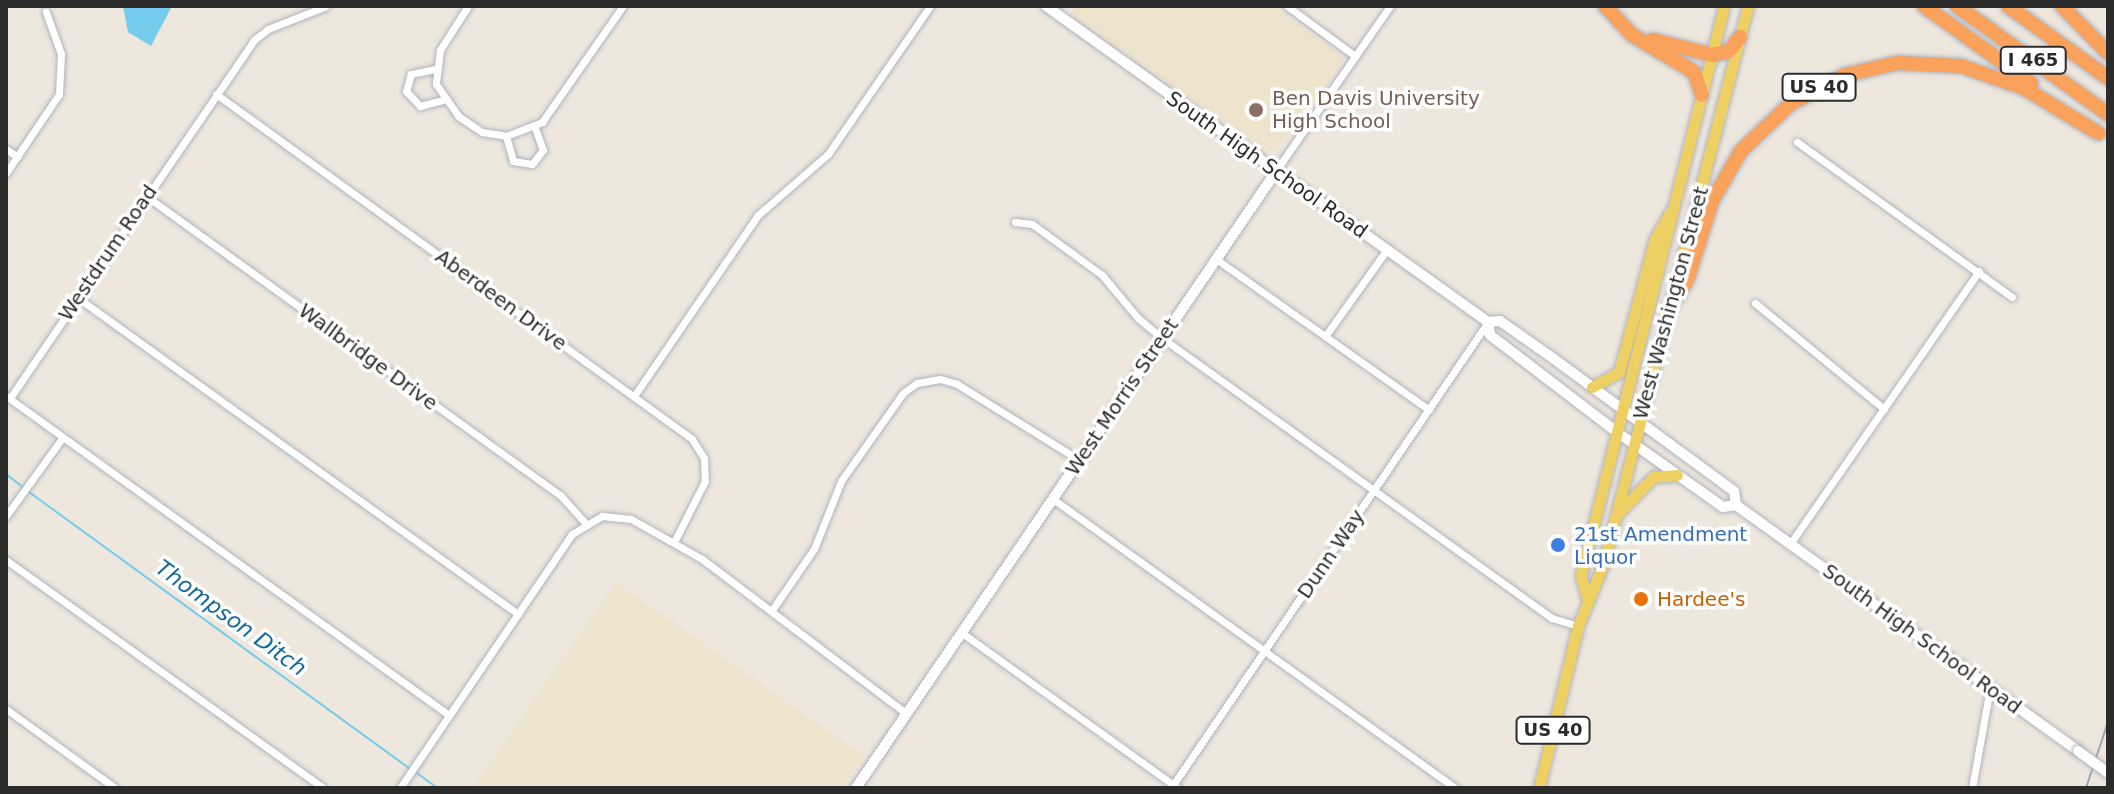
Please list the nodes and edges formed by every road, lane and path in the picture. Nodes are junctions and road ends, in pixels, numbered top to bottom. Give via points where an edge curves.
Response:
1 (326, 6) edge
2 (468, 6) edge
3 (623, 6) edge
4 (930, 6) edge
5 (1046, 6) edge
6 (1287, 6) edge
7 (1390, 6) edge
8 (1605, 6) edge
9 (1724, 6) edge
10 (1748, 6) edge
11 (1924, 6) edge
12 (1957, 6) edge
13 (2008, 6) edge
14 (2062, 6) edge
15 (46, 12) dead end
16 (1621, 23) junction
17 (1740, 37) junction
18 (2108, 53) edge
19 (1712, 55) junction
20 (1355, 56) junction
21 (435, 69) junction
22 (2108, 78) edge
23 (216, 94) junction
24 (1702, 95) junction
25 (443, 100) junction
26 (2108, 114) edge
27 (535, 128) junction
28 (506, 136) junction
29 (2103, 137) edge
30 (1797, 142) dead end
31 (6, 149) edge
32 (18, 157) junction
33 (6, 173) edge
34 (1275, 173) junction
35 (146, 196) junction
36 (1677, 199) junction
37 (1015, 222) dead end
38 (1386, 251) junction
39 (1216, 259) junction
40 (1979, 271) junction
41 (2012, 297) dead end
42 (78, 298) junction
43 (1755, 303) dead end
44 (1669, 308) junction
45 (1488, 322) junction
46 (1326, 335) junction
47 (1162, 338) junction
48 (1592, 387) junction
49 (634, 396) junction
50 (8, 397) edge
51 (1623, 409) junction
52 (1884, 409) junction
53 (1429, 410) junction
54 (1640, 422) junction
55 (1617, 432) junction
56 (63, 437) junction
57 (1634, 445) junction
58 (1079, 460) junction
59 (1677, 475) junction
60 (1374, 490) junction
61 (1053, 499) junction
62 (1736, 505) junction
63 (1616, 515) junction
64 (6, 516) edge
65 (585, 523) junction
66 (674, 542) junction
67 (1790, 544) junction
68 (6, 560) edge
69 (1587, 598) junction
70 (772, 610) junction
71 (518, 614) junction
72 (1578, 626) junction
73 (962, 633) junction
74 (1265, 651) junction
75 (1990, 688) junction
76 (6, 709) edge
77 (907, 714) junction
78 (449, 715) junction
79 (2108, 773) edge
80 (1176, 786) edge
81 (115, 788) edge
82 (323, 788) edge
83 (400, 788) edge
84 (856, 788) edge
85 (1455, 788) edge
86 (1539, 788) edge
87 (1972, 788) edge

1 - 23 street, Westdrum Road via 259,35
2 - 21 street via 445,41
3 - 27 street
4 - 49 street via 828,154 758,215
5 - 34 street, South High School Road
6 - 20 street
7 - 20 street, West Morris Street
8 - 16 highway
9 - 19 main road, West Washington Street / US 40
10 - 17 main road, West Washington Street
11 - 29 highway
12 - 26 highway, I 465
13 - 22 highway, I 465
14 - 18 highway
15 - 32 street via 61,54 61,85 52,110
16 - 19 highway via 1673,48
16 - 24 highway via 1647,46 1694,72
17 - 19 highway via 1729,51
17 - 44 main road, West Washington Street
19 - 24 main road, West Washington Street / US 40
20 - 34 street, West Morris Street
21 - 25 street
21 - 25 street via 411,74 406,91 420,106
23 - 35 street, Westdrum Road
23 - 49 street, Aberdeen Drive
24 - 36 main road, West Washington Street / US 40
25 - 28 street via 485,133
27 - 28 street
27 - 28 street via 543,150 532,164 513,161
29 - 44 highway, US 40 via 2024,88 1961,66 1898,63 1845,75 1790,104 1741,151 1712,201 1687,280
30 - 40 street
31 - 32 street
32 - 33 street
34 - 38 street, South High School Road
34 - 39 street, West Morris Street
35 - 42 street, Westdrum Road
35 - 65 street, Wallbridge Drive via 561,496
36 - 48 main road via 1655,239 1619,372
36 - 51 main road, West Washington Street / US 40
37 - 47 street via 1032,224 1099,272
38 - 45 street, South High School Road
38 - 46 street
39 - 46 street
39 - 47 street, West Morris Street
40 - 41 street
40 - 52 street
42 - 50 street, Westdrum Road
42 - 71 street
43 - 52 street
44 - 54 main road, West Washington Street
45 - 48 street, South High School Road via 1500,321
45 - 53 street, Dunn Way
45 - 55 street, South High School Road via 1490,335
46 - 53 street
47 - 58 street, West Morris Street
47 - 60 street
48 - 51 street, South High School Road
49 - 66 street, Aberdeen Drive via 689,436 704,458 702,492
50 - 56 street, Westdrum Road
51 - 54 street, South High School Road
51 - 55 main road, West Washington Street / US 40
52 - 67 street
53 - 60 street, Dunn Way
54 - 57 main road, West Washington Street
54 - 62 street, South High School Road via 1734,491
55 - 57 street, South High School Road
55 - 69 main road, West Washington Street / US 40 via 1581,575
56 - 64 street
56 - 78 street, Westdrum Road
57 - 59 street, South High School Road
57 - 63 main road, West Washington Street
58 - 61 street, West Morris Street
58 - 70 street via 944,380 920,382 905,391 841,481 814,549
59 - 62 street, South High School Road via 1723,507
59 - 63 main road via 1653,477
60 - 72 street via 1552,618
60 - 74 street, Dunn Way
61 - 73 street, West Morris Street
61 - 74 street
62 - 67 street, South High School Road
63 - 69 main road, West Washington Street via 1603,565
65 - 66 street via 624,516
65 - 71 street
66 - 70 street
67 - 75 street, South High School Road
68 - 82 street
69 - 72 main road, West Washington Street / US 40
70 - 77 street
71 - 78 street
72 - 86 main road, West Washington Street / US 40
73 - 77 street, West Morris Street
73 - 80 street
74 - 80 street, Dunn Way
74 - 85 street
75 - 79 street, South High School Road, bridge
75 - 87 street
76 - 81 street
77 - 84 street, West Morris Street
78 - 83 street

